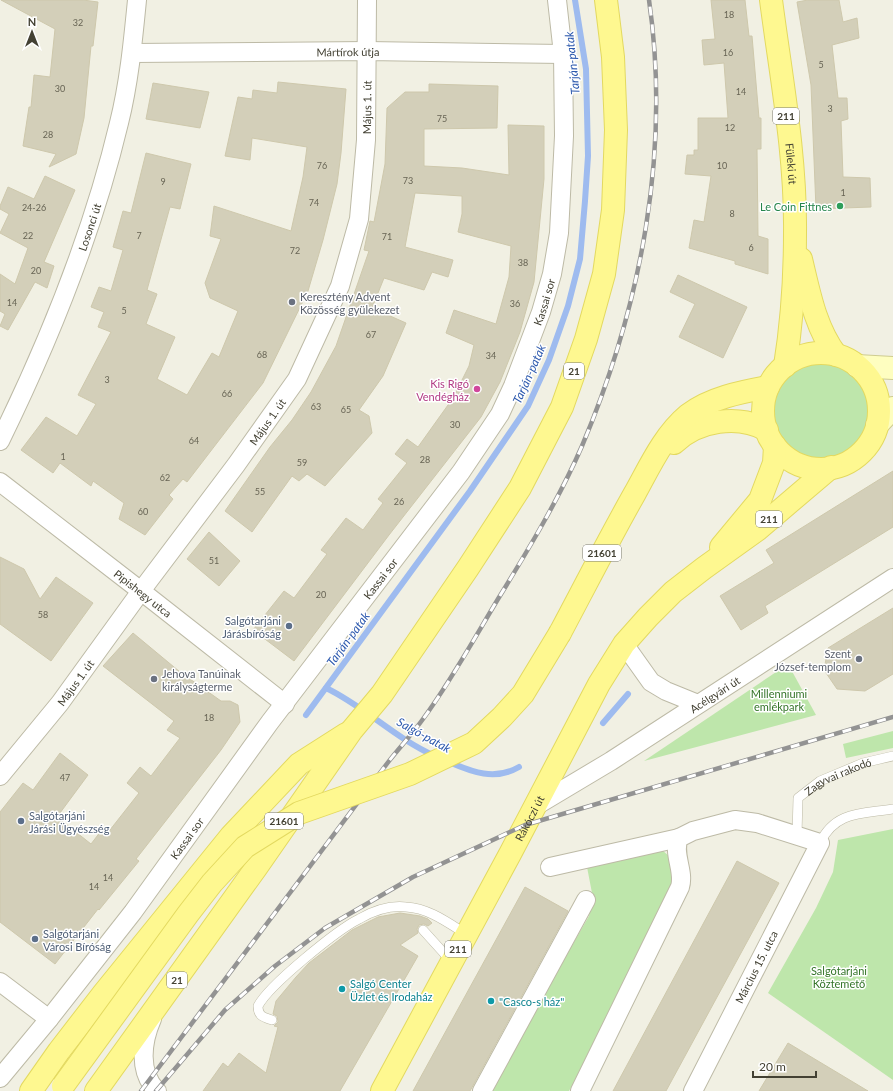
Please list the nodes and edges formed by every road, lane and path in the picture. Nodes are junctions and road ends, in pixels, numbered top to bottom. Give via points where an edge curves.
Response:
1 (137, 0) edge
2 (367, 0) edge
3 (557, 0) edge
4 (606, 0) edge
5 (771, 0) edge
6 (368, 51) junction
7 (132, 53) junction
8 (563, 54) junction
9 (795, 233) junction
10 (836, 355) junction
11 (785, 366) junction
12 (857, 366) junction
13 (893, 368) edge
14 (768, 387) junction
15 (893, 408) edge
16 (877, 425) junction
17 (771, 438) junction
18 (0, 441) edge
19 (831, 467) junction
20 (646, 474) junction
21 (0, 482) edge
22 (704, 568) junction
23 (893, 578) edge
24 (142, 590) junction
25 (624, 644) junction
26 (285, 704) junction
27 (698, 704) junction
28 (352, 730) junction
29 (893, 756) edge
30 (0, 776) edge
31 (534, 807) junction
32 (893, 809) edge
33 (797, 835) junction
34 (680, 838) junction
35 (820, 843) junction
36 (214, 858) junction
37 (550, 867) dead end
38 (256, 868) junction
39 (586, 900) dead end
40 (422, 930) dead end
41 (466, 934) junction
42 (451, 961) junction
43 (0, 982) edge
44 (157, 1008) junction
45 (49, 1019) junction
46 (84, 1019) junction
47 (272, 1020) dead end
48 (59, 1051) junction
49 (0, 1078) edge
50 (61, 1088) edge
51 (31, 1091) edge
52 (96, 1091) edge
53 (157, 1091) edge
54 (382, 1091) edge
55 (482, 1091) edge
56 (580, 1091) edge
57 (693, 1091) edge

1 - 7 street, Losonci út
2 - 6 street, Május 1. út
3 - 8 street, Kassai sor
4 - 28 main road, 21 via 613,57 616,130 613,210 604,274 586,339 562,407 520,488 382,694
5 - 9 main road, Füleki út / 211 via 790,149
6 - 7 street, Mártírok útja
6 - 8 street, Mártírok útja
6 - 24 street, Május 1. út via 366,140 360,219 340,286 297,379
7 - 18 street, Losonci út via 120,122 103,185 34,371
8 - 26 street, Kassai sor via 564,136 559,233 552,274 541,312 513,386 500,414 460,472
9 - 10 main road, 211 via 811,304 829,346
9 - 11 main road, 211
10 - 11 main road, 211 via 812,353
10 - 12 main road, 211
11 - 14 main road, 211 via 778,371
12 - 13 main road
12 - 16 main road, 211 via 874,387 879,406
14 - 17 main road, 211 via 763,406 764,425
14 - 20 main road, 21601 via 730,396 688,415 667,437
15 - 16 main road
16 - 19 main road, 211 via 870,442 857,456
17 - 19 main road, 211 via 786,456 802,465
17 - 20 main road, 21601 via 752,424 716,422 678,438
17 - 22 main road, 211 via 774,463 760,500
19 - 22 main road, 211 via 757,530
20 - 50 main road, 21601, bridge via 560,633 523,694 502,717 474,743 410,774 299,813 245,847 220,873 188,914
21 - 24 street, Pipishegy utca
22 - 25 main road, Rákóczi út / 211 via 673,592
23 - 27 street, Acélgyári út
24 - 26 street, Pipishegy utca
24 - 30 street, Május 1. út via 60,703
25 - 27 street via 651,682
25 - 31 main road, Rákóczi út / 211 via 599,684
26 - 45 street, Kassai sor via 133,912
27 - 31 street, Acélgyári út
28 - 36 main road, 21 via 298,764
28 - 38 main road, 21
29 - 33 lane, Zagyvai rakodó via 863,763 820,781 798,798
31 - 41 main road, Rákóczi út / 211
32 - 35 lane via 841,819 827,829
33 - 34 street via 757,823 735,820 693,831
33 - 35 street
34 - 37 street
34 - 56 street via 677,849 682,878 680,887
35 - 57 street, Március 15. utca
36 - 38 lane via 227,855 242,856
36 - 46 main road, 21
38 - 44 main road, 21
39 - 55 street
40 - 42 lane
41 - 42 main road, Rákóczi út / 211
41 - 47 lane via 436,916 414,908 391,907 370,914 347,926 263,998 258,1006 260,1014
42 - 54 main road, Rákóczi út / 211
43 - 45 street
44 - 52 main road, 21
44 - 53 street via 146,1033 144,1054 145,1072
45 - 46 street
45 - 48 street
45 - 49 street, Kassai sor
46 - 48 main road, 21
48 - 51 main road, 21

